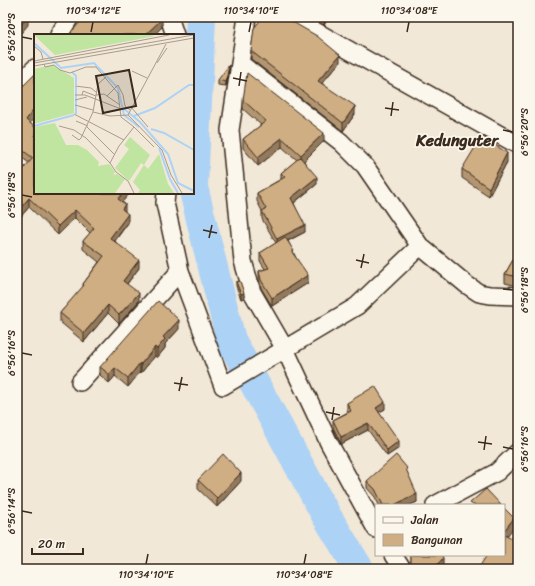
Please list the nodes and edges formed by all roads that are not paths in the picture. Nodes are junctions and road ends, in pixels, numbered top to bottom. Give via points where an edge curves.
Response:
1 (70, 17) edge
2 (169, 17) edge
3 (247, 17) edge
4 (290, 17) edge
5 (60, 34) edge
6 (175, 34) edge
7 (241, 64) junction
8 (34, 69) edge
9 (17, 86) edge
10 (518, 145) edge
11 (166, 194) edge
12 (420, 246) junction
13 (180, 270) junction
14 (518, 296) edge
15 (281, 352) junction
16 (80, 382) dead end
17 (518, 452) edge
18 (437, 504) edge
19 (375, 527) edge
20 (394, 556) edge
21 (402, 569) edge

1 - 5 street
2 - 6 street
3 - 7 street
4 - 10 street
7 - 12 street via 341,142 365,166
7 - 15 street via 230,130 243,262 252,292
8 - 9 street
11 - 13 street via 165,203
12 - 14 street via 479,292
12 - 15 street via 357,306
13 - 15 street via 223,386
13 - 16 street
15 - 19 street
17 - 18 street via 498,472
20 - 21 street

